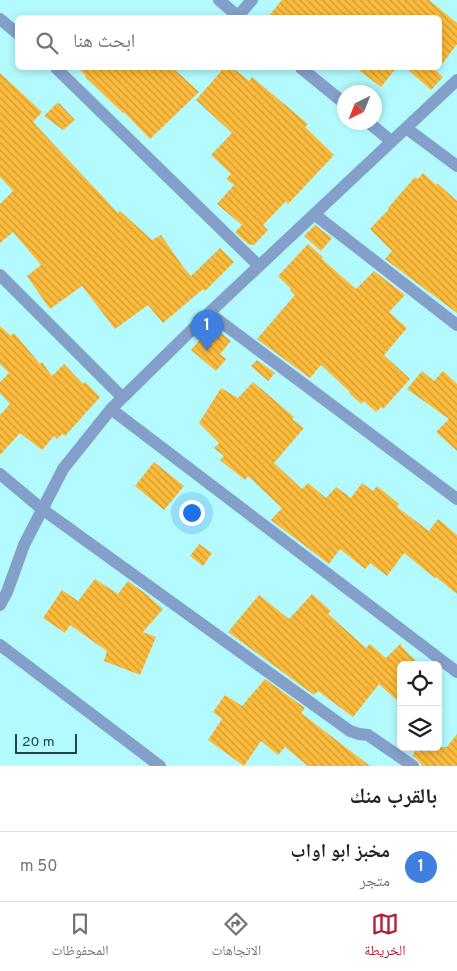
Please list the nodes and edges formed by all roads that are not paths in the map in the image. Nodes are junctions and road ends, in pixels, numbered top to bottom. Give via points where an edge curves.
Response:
1 (220, 0) edge
2 (252, 0) edge
3 (237, 15) edge
4 (241, 15) edge
5 (0, 19) edge
6 (15, 32) edge
7 (58, 70) edge
8 (303, 70) edge
9 (457, 80) edge
10 (337, 97) edge
11 (406, 128) junction
12 (378, 130) edge
13 (391, 141) junction
14 (457, 166) edge
15 (314, 214) junction
16 (259, 266) junction
17 (0, 275) edge
18 (208, 313) junction
19 (457, 325) edge
20 (122, 397) junction
21 (111, 409) junction
22 (0, 474) edge
23 (457, 499) edge
24 (42, 509) junction
25 (0, 606) edge
26 (0, 646) edge
27 (457, 672) edge
28 (160, 766) edge
29 (412, 766) edge

1 - 3 street
2 - 4 street
5 - 6 street
7 - 16 street
8 - 10 street
9 - 11 street
11 - 13 street
11 - 14 street
12 - 13 street
13 - 15 street
15 - 16 street
15 - 19 street
16 - 18 street
17 - 20 street
18 - 20 street
18 - 23 street
20 - 21 street
21 - 24 street via 63,469
21 - 27 street
22 - 24 street
24 - 25 street
24 - 29 street via 350,731 368,734
26 - 28 street

